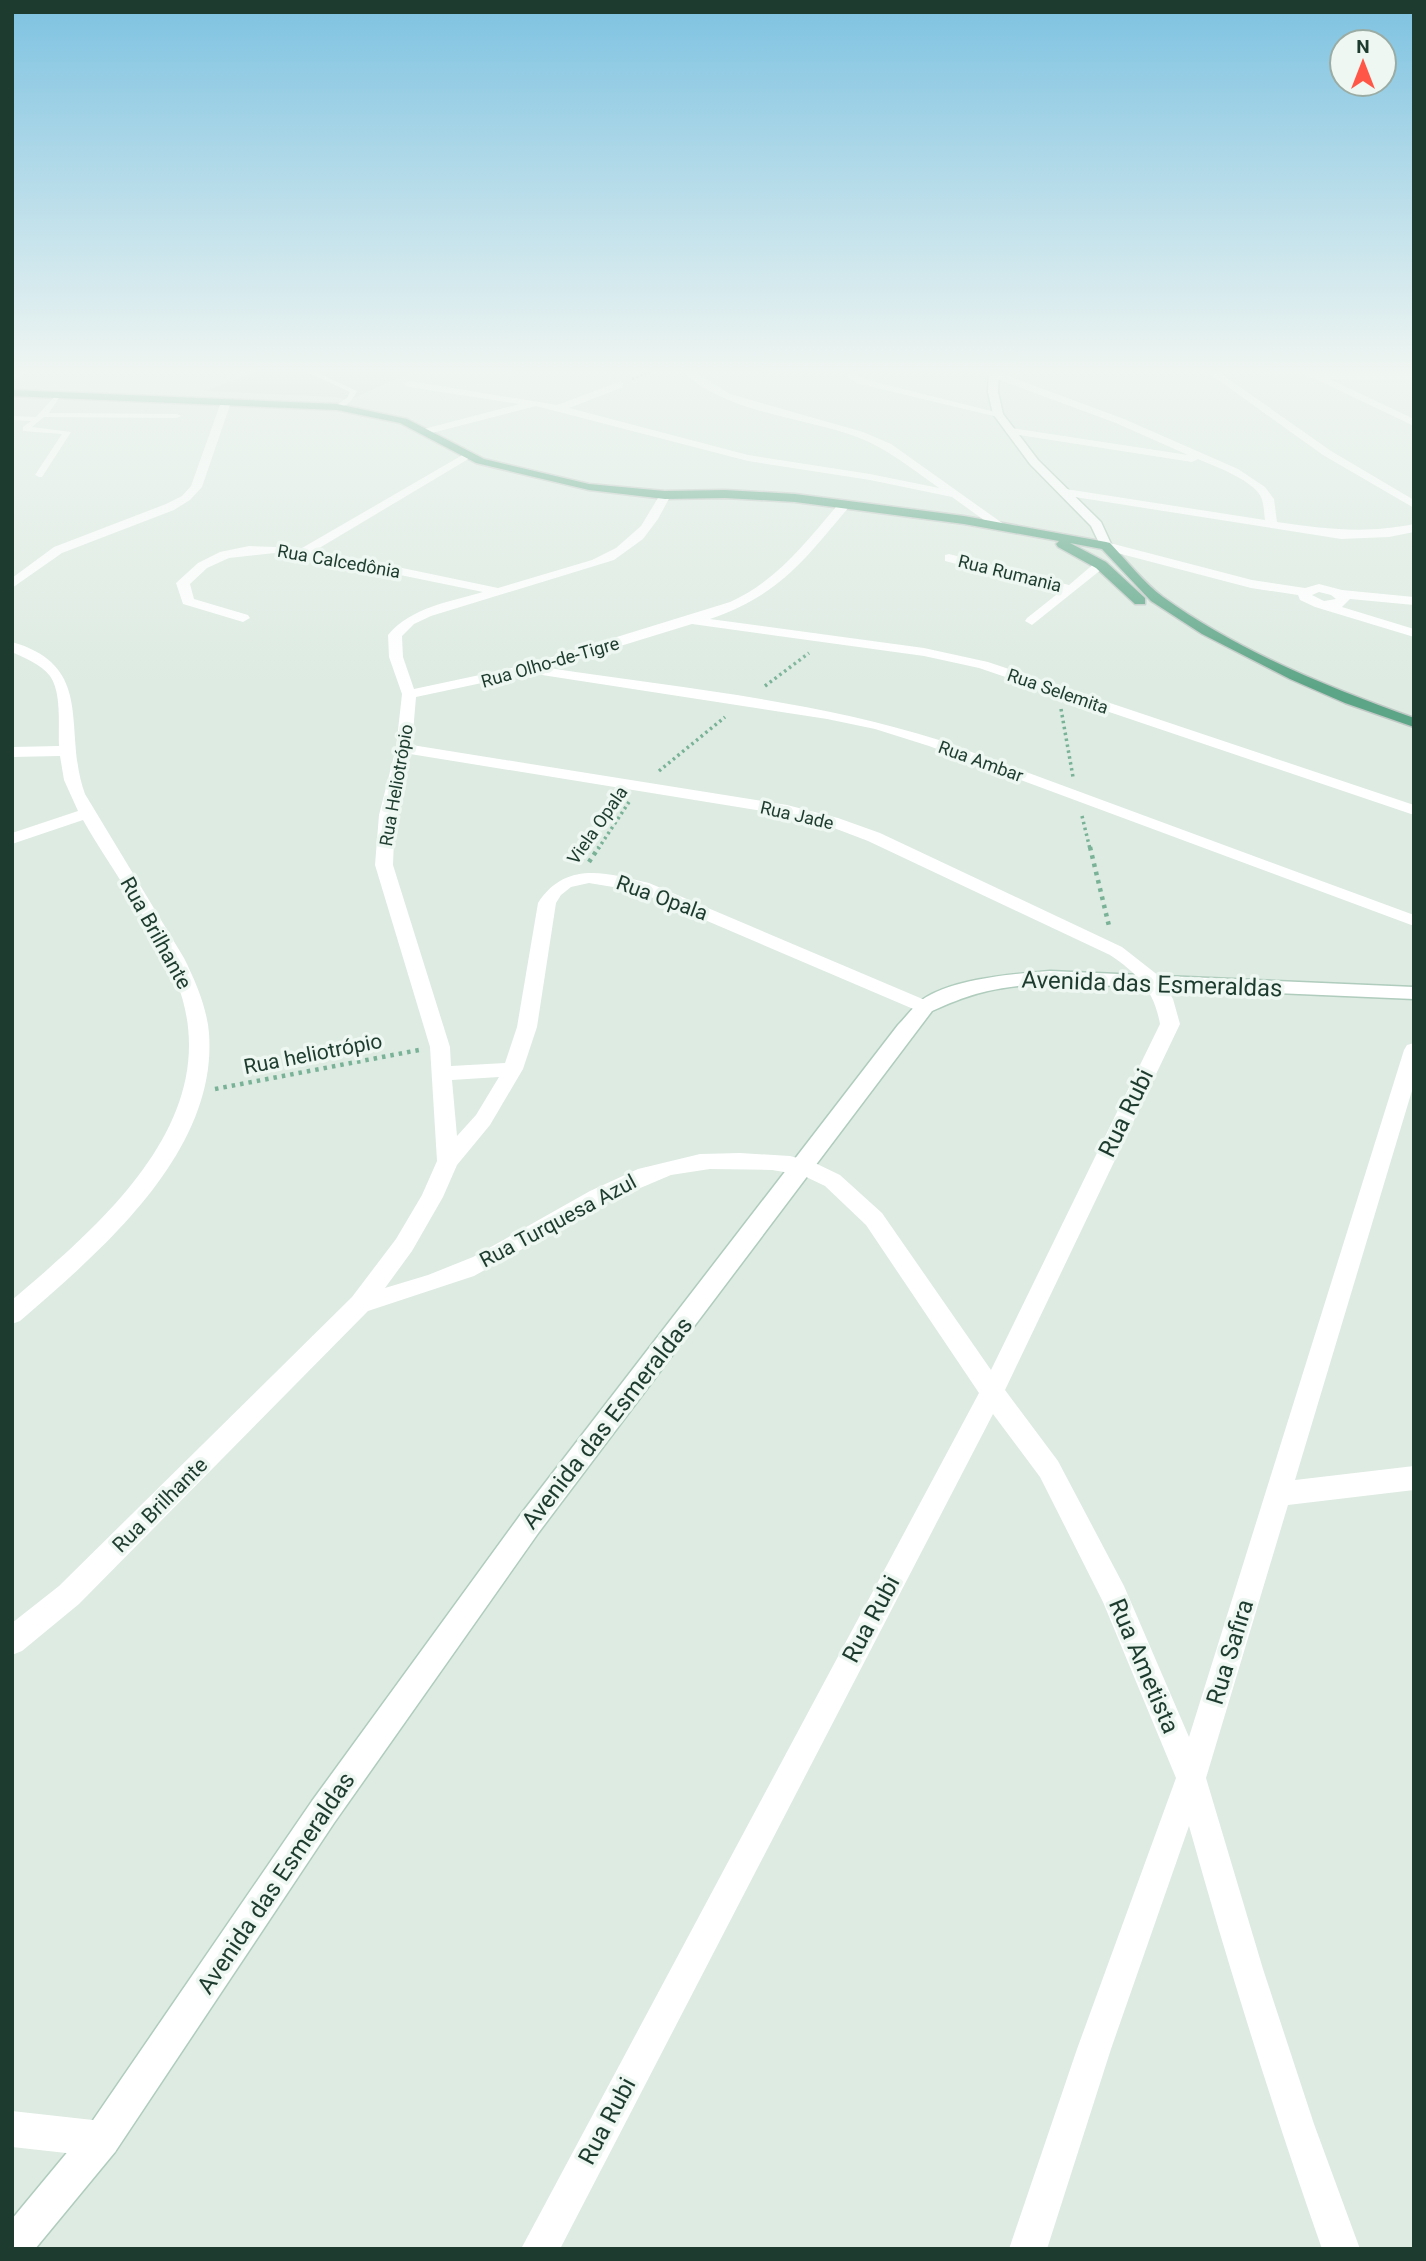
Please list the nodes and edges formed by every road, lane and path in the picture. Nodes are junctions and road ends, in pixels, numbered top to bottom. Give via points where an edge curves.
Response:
1 (201, 477) edge
2 (431, 477) edge
3 (540, 477) edge
4 (867, 477) edge
5 (931, 477) edge
6 (1049, 477) edge
7 (1239, 477) edge
8 (1366, 477) edge
9 (1066, 493) junction
10 (952, 494) junction
11 (665, 495) junction
12 (965, 503) junction
13 (845, 504) junction
14 (1414, 505) edge
15 (964, 520) junction
16 (999, 525) junction
17 (1272, 526) junction
18 (1414, 527) edge
19 (1043, 533) junction
20 (1106, 546) junction
21 (304, 552) junction
22 (949, 558) dead end
23 (1101, 565) junction
24 (12, 584) edge
25 (1070, 589) junction
26 (495, 590) junction
27 (1306, 596) junction
28 (1342, 598) junction
29 (1414, 601) edge
30 (1324, 605) junction
31 (243, 618) dead end
32 (690, 620) junction
33 (1032, 621) dead end
34 (1379, 623) junction
35 (1414, 633) edge
36 (12, 646) edge
37 (530, 669) junction
38 (1058, 692) junction
39 (409, 694) junction
40 (1414, 723) edge
41 (1414, 729) edge
42 (404, 748) junction
43 (65, 751) junction
44 (12, 752) edge
45 (641, 786) junction
46 (1077, 796) junction
47 (1414, 810) edge
48 (87, 813) junction
49 (12, 839) edge
50 (575, 880) junction
51 (1414, 921) edge
52 (1116, 951) junction
53 (1156, 982) junction
54 (1414, 993) edge
55 (926, 1007) junction
56 (440, 1047) junction
57 (1414, 1050) edge
58 (513, 1069) junction
59 (442, 1074) junction
60 (193, 1093) junction
61 (448, 1161) junction
62 (803, 1166) junction
63 (360, 1304) junction
64 (12, 1314) edge
65 (992, 1392) junction
66 (1414, 1478) edge
67 (1279, 1494) junction
68 (12, 1641) edge
69 (1191, 1778) junction
70 (12, 2129) edge
71 (102, 2139) junction
72 (12, 2248) edge
73 (540, 2249) edge
74 (1028, 2249) edge
75 (1341, 2249) edge

1 - 24 street via 186,498 58,550
2 - 21 street
3 - 11 main road
4 - 10 street
5 - 10 street
6 - 9 street
7 - 17 street via 1269,499
8 - 14 street
9 - 17 street
9 - 20 street via 1097,525
10 - 12 street
11 - 13 main road via 761,495
11 - 26 street, Rua Heliotrópio via 639,538 619,554
12 - 15 street
12 - 16 street
13 - 15 main road
13 - 32 street, Rua Olho-de-Tigre via 778,579 748,599
15 - 16 main road
16 - 19 main road
17 - 18 street via 1367,535
19 - 20 main road
19 - 23 main road
20 - 23 main road
20 - 27 street via 1251,583 1280,596
20 - 40 main road via 1156,598 1207,631 1339,695
21 - 26 street, Rua Calcedônia
21 - 31 street, Rua Calcedônia via 264,549 224,555 193,571 183,583 188,601
22 - 25 street, Rua Rumania
23 - 25 street
23 - 41 main road via 1140,601 1181,626 1307,688
25 - 33 street
26 - 39 street, Rua Heliotrópio via 426,613 399,629 393,645
27 - 28 street via 1319,588
27 - 30 street
28 - 29 street
28 - 30 street
28 - 34 street
30 - 34 street
32 - 37 street, Rua Olho-de-Tigre
32 - 38 street, Rua Selemita via 953,657
34 - 35 street
36 - 43 street, Rua Brilhante via 48,666 60,681
37 - 39 street, Rua Olho-de-Tigre
37 - 46 street, Rua Ambar via 878,725
38 - 46 path
38 - 47 street, Rua Selemita
39 - 42 street, Rua Heliotrópio
42 - 45 street, Rua Jade
42 - 56 street, Rua Heliotrópio via 387,815 384,865
43 - 44 street
43 - 48 street, Rua Brilhante via 75,790
45 - 50 path, Viela Opala
45 - 52 street, Rua Jade via 832,821
46 - 51 street, Rua Ambar
46 - 52 path
48 - 49 street
48 - 60 street, Rua Brilhante via 165,941 192,999 200,1065
50 - 55 street, Rua Opala via 620,881 662,895
50 - 58 street via 558,887 547,903 527,1027
52 - 53 street, Rua Jade
53 - 54 street, Avenida das Esmeraldas
53 - 55 street, Avenida das Esmeraldas via 1018,979 960,991
53 - 65 street, Rua Rubi via 1170,1024
55 - 62 street, Avenida das Esmeraldas via 878,1063
56 - 59 street, Rua Heliotrópio
56 - 60 path, Rua heliotrópio
57 - 67 street, Rua Safira
58 - 59 street
58 - 61 street via 483,1120
59 - 61 street, Rua Heliotrópio
60 - 64 street, Rua Brilhante via 173,1139 140,1192 77,1259
61 - 63 street, Rua Brilhante via 404,1245
62 - 63 street, Rua Turquesa Azul via 702,1161 645,1175 480,1264
62 - 65 street, Rua Ametista via 829,1176 874,1219
62 - 71 street, Avenida das Esmeraldas via 530,1523 323,1812
63 - 68 street, Rua Brilhante via 69,1595
65 - 69 street, Rua Ametista via 1034,1446 1078,1520
65 - 73 street, Rua Rubi
66 - 67 street
67 - 69 street, Rua Safira
69 - 74 street, Rua Safira
69 - 75 street, Rua Ametista via 1246,1969
70 - 71 street
71 - 72 street, Avenida das Esmeraldas

